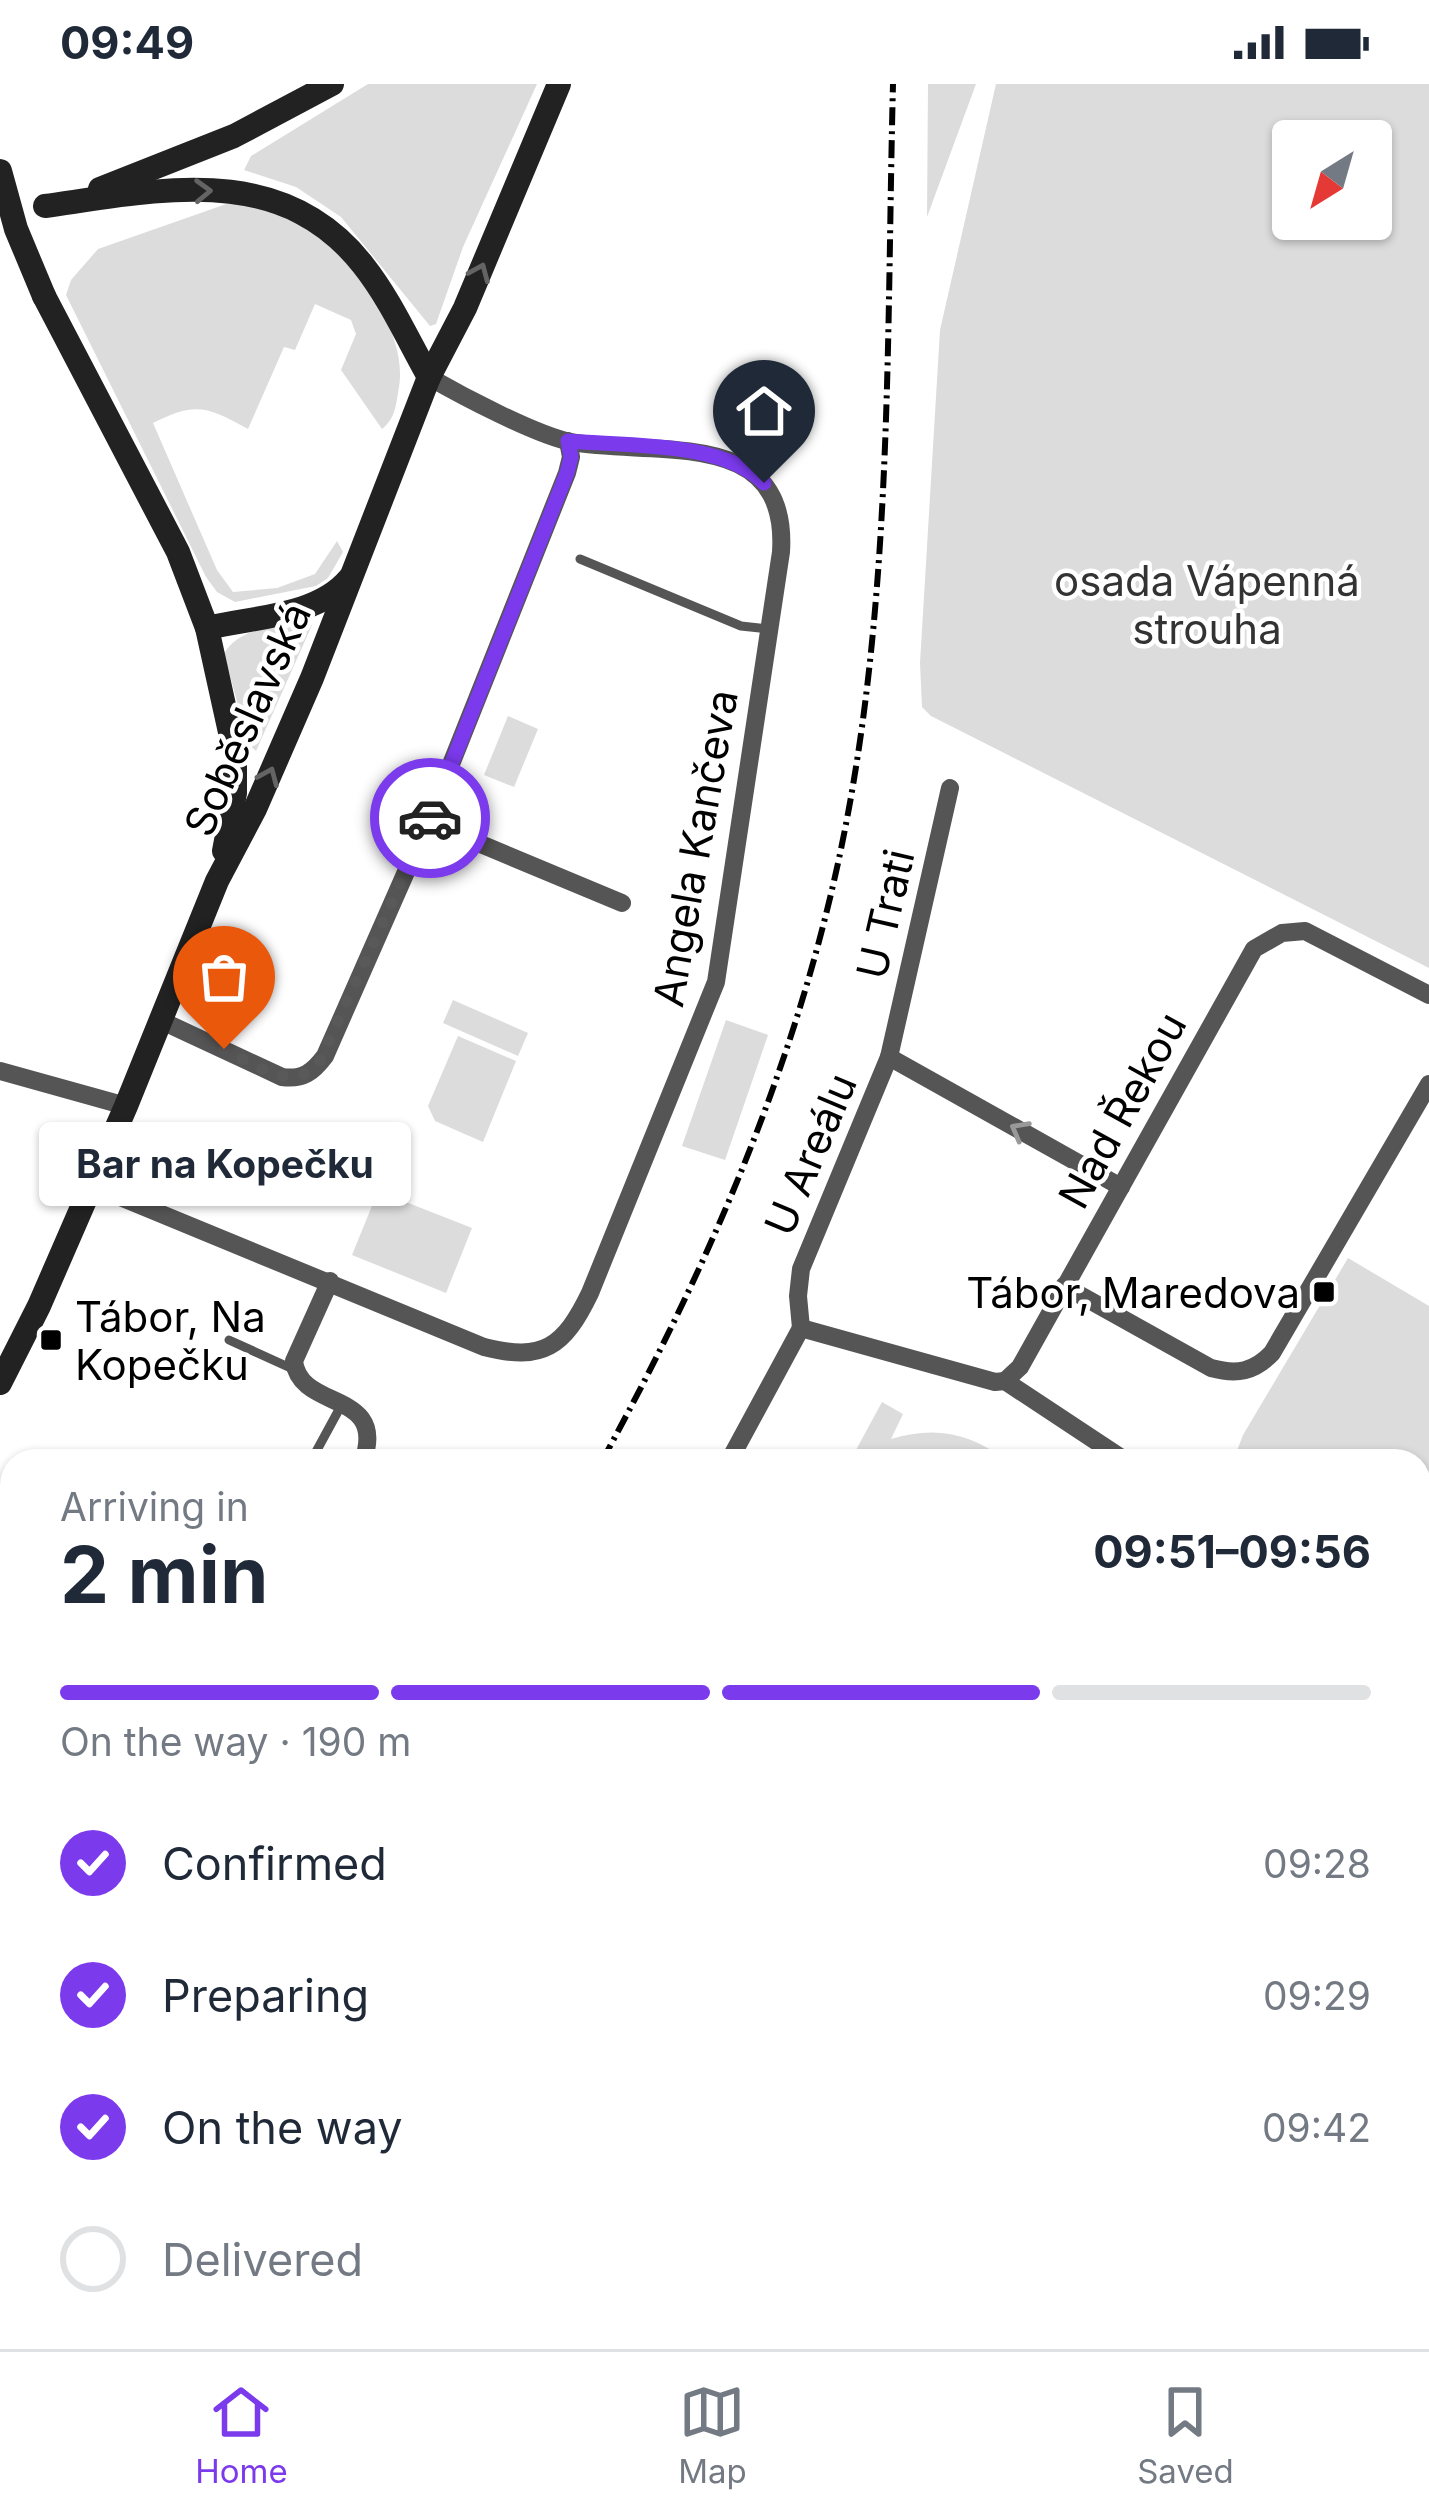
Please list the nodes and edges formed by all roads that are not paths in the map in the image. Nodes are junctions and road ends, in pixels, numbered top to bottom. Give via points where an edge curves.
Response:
1 (316, 84) edge
2 (332, 84) edge
3 (559, 84) edge
4 (279, 114) junction
5 (0, 171) edge
6 (45, 206) junction
7 (0, 213) edge
8 (429, 377) junction
9 (568, 441) junction
10 (580, 559) dead end
11 (354, 571) junction
12 (207, 628) junction
13 (769, 629) junction
14 (950, 788) dead end
15 (428, 822) junction
16 (217, 881) junction
17 (622, 904) dead end
18 (1429, 995) edge
19 (162, 1021) junction
20 (890, 1057) junction
21 (0, 1071) edge
22 (1429, 1084) edge
23 (126, 1106) junction
24 (91, 1185) junction
25 (1121, 1187) junction
26 (330, 1281) junction
27 (1064, 1286) junction
28 (801, 1328) junction
29 (229, 1340) dead end
30 (295, 1370) junction
31 (1005, 1381) junction
32 (0, 1383) edge
33 (343, 1404) junction
34 (317, 1449) edge
35 (366, 1449) edge
36 (735, 1449) edge
37 (1108, 1449) edge

1 - 4 main road
2 - 4 main road
8 -> 3 main road, Soběslavská
4 - 6 main road via 172,163
5 - 12 main road, bridge via 44,296 150,495
6 - 7 main road
6 -> 8 main road via 221,190 291,206 359,260
8 - 9 street, Angela Kančeva
8 - 11 main road, Soběslavská
9 - 13 street, Angela Kančeva via 708,454 757,476 782,522
9 - 15 street via 567,473
10 - 13 lane via 741,626
11 - 12 main road via 322,601
16 -> 11 main road, Soběslavská
12 - 16 main road via 236,776
13 - 26 street, Angela Kančeva via 716,982 573,1325 544,1350 515,1354
14 - 20 street, U Trati
15 - 17 street
15 - 19 street via 325,1055 308,1074 282,1077
16 - 19 main road, Soběslavská
18 - 25 street, Nad Řekou via 1305,931 1269,938 1248,956
19 - 23 main road, Soběslavská
25 -> 20 street, U Areálu
20 - 28 street, U Areálu via 801,1269
21 - 23 street
22 - 27 street via 1272,1353 1253,1369 1211,1368
23 - 24 main road, Soběslavská
24 - 26 street, Angela Kančeva
24 - 32 main road, Soběslavská
25 - 27 street, Nad Řekou
26 - 30 street
27 - 31 street, Nad Řekou
28 - 31 street
28 - 36 street
29 - 30 lane
30 - 33 street via 308,1387
31 - 37 street
33 - 34 lane
33 - 35 street via 365,1426

